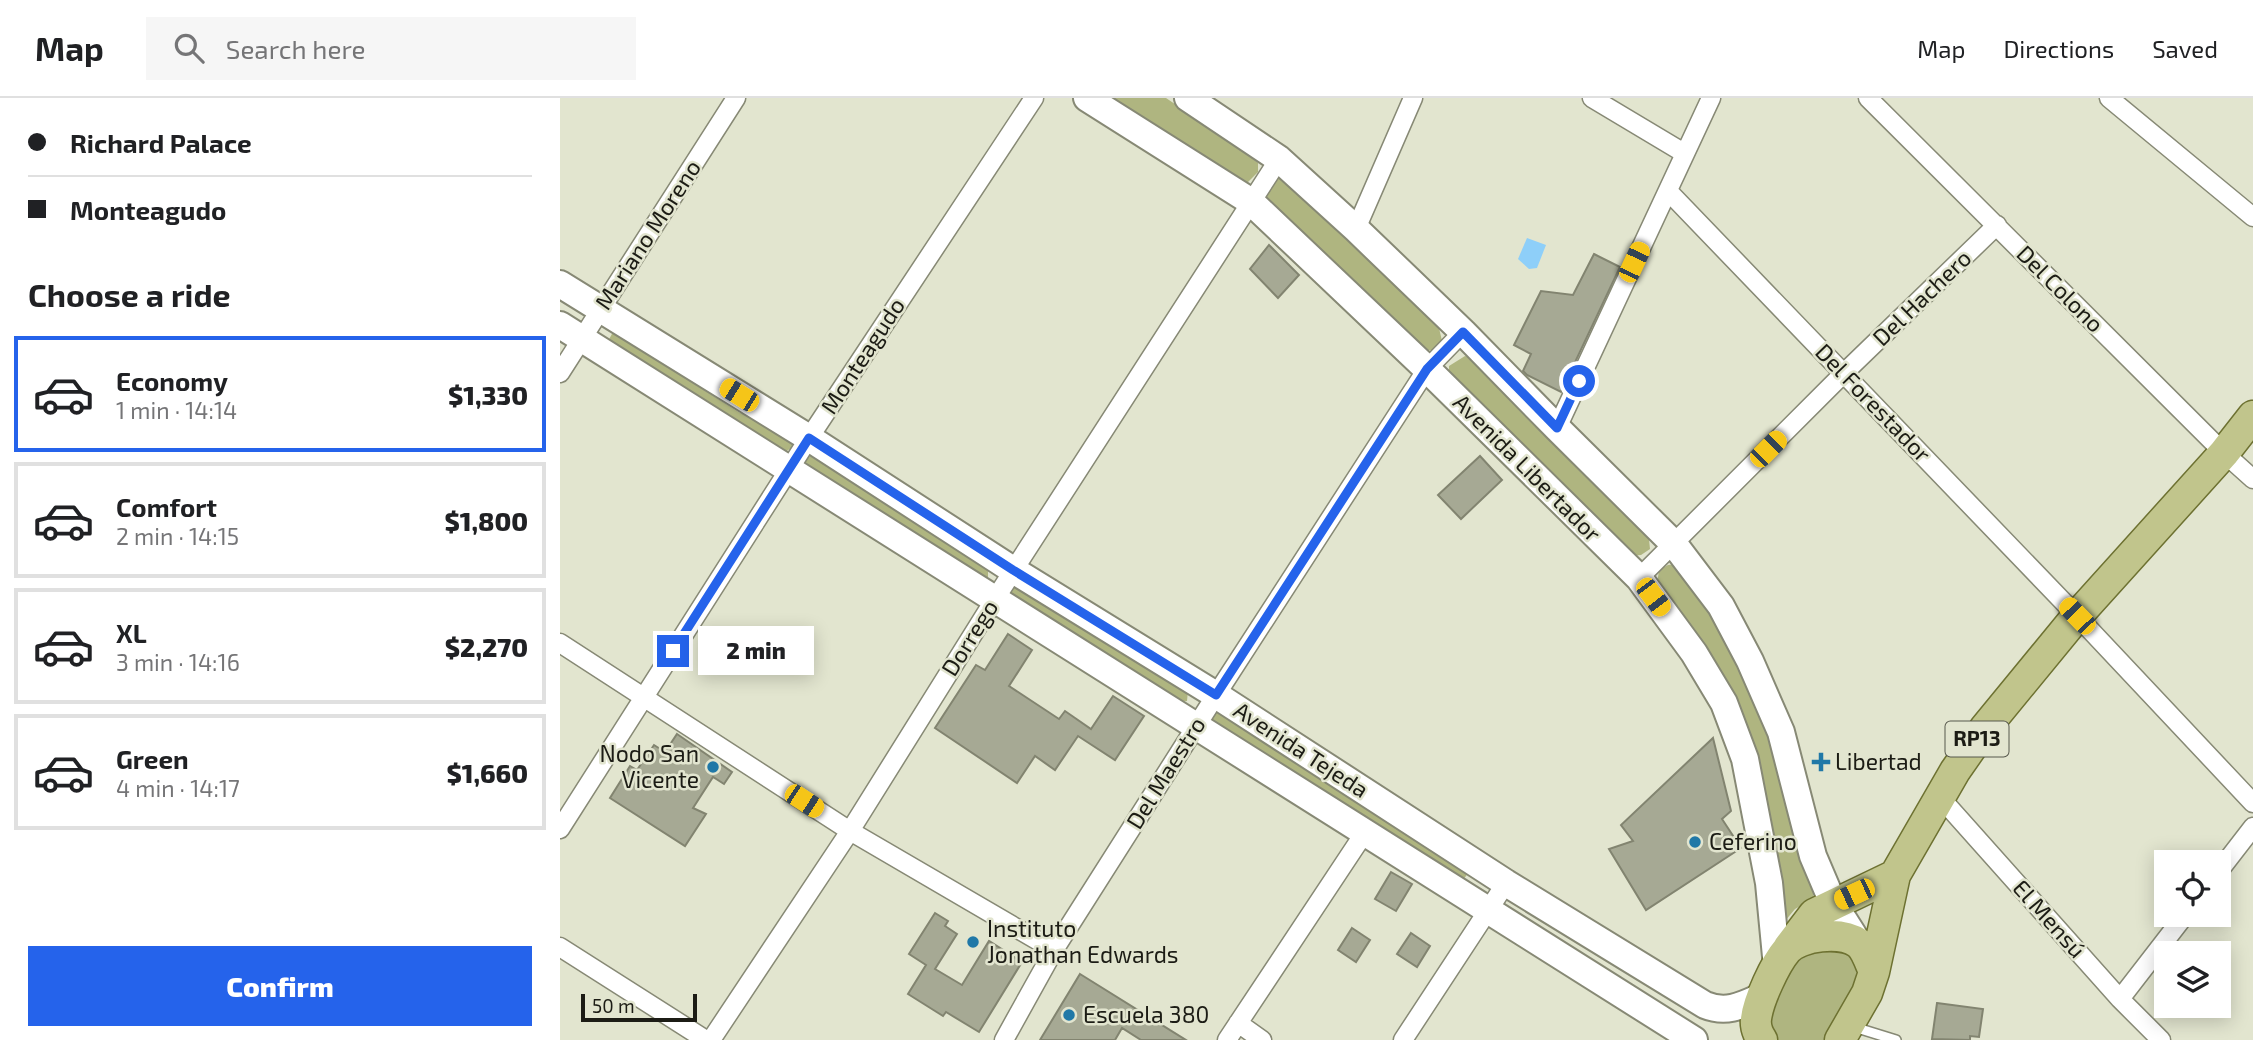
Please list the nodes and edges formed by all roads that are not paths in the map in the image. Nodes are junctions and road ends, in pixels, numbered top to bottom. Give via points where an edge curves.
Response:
1 (736, 98) edge
2 (1034, 98) edge
3 (1087, 98) edge
4 (1188, 98) edge
5 (1413, 98) edge
6 (1592, 98) edge
7 (1711, 98) edge
8 (1868, 98) edge
9 (2109, 98) edge
10 (1684, 153) junction
11 (1279, 159) junction
12 (1668, 191) junction
13 (1250, 201) junction
14 (2253, 217) edge
15 (1997, 225) junction
16 (1356, 229) junction
17 (560, 284) edge
18 (600, 309) junction
19 (570, 332) edge
20 (1463, 332) junction
21 (1427, 369) junction
22 (560, 373) edge
23 (1844, 373) junction
24 (2253, 416) edge
25 (1557, 428) junction
26 (809, 438) junction
27 (2224, 453) junction
28 (790, 470) junction
29 (2253, 479) edge
30 (1674, 544) junction
31 (1013, 570) junction
32 (1639, 578) junction
33 (995, 599) junction
34 (2077, 616) junction
35 (560, 643) edge
36 (1216, 695) junction
37 (644, 696) junction
38 (1197, 726) junction
39 (1939, 796) junction
40 (2253, 803) edge
41 (2253, 827) edge
42 (560, 829) edge
43 (850, 831) junction
44 (1365, 832) junction
45 (2231, 855) edge
46 (1895, 875) junction
47 (1506, 883) junction
48 (1833, 903) junction
49 (1488, 910) junction
50 (2176, 927) edge
51 (1859, 944) junction
52 (560, 947) edge
53 (1054, 950) junction
54 (1783, 957) junction
55 (1874, 972) junction
56 (1763, 996) junction
57 (2120, 999) junction
58 (1238, 1023) junction
59 (1845, 1033) edge
60 (1759, 1038) edge
61 (706, 1040) edge
62 (711, 1040) edge
63 (1004, 1040) edge
64 (1227, 1040) edge
65 (1262, 1040) edge
66 (1403, 1040) edge
67 (1694, 1040) edge
68 (1896, 1040) edge
69 (2161, 1040) edge

1 - 18 street, Mariano Moreno
2 - 26 street, Monteagudo
3 - 13 main road, Avenida Libertador
4 - 11 main road
5 - 16 street
6 - 10 street
7 - 10 street
8 - 15 street, Del Colono
9 - 14 street
10 - 12 street
11 - 13 street, Dorrego
11 - 16 main road
12 - 23 street, Del Forestador
12 - 25 street
13 - 21 main road, Avenida Libertador
13 - 31 street, Dorrego
15 - 23 street, Del Hachero
15 - 27 street, Del Colono
16 - 20 main road
17 - 18 main road, Avenida Tejeda
18 - 19 street, Mariano Moreno
18 - 26 main road, Avenida Tejeda
19 - 22 street, Mariano Moreno
19 - 28 main road, Avenida Tejeda
20 - 21 street, Del Maestro
20 - 25 main road
21 - 32 main road, Avenida Libertador
21 - 36 street, Del Maestro
23 - 30 street, Del Hachero
23 - 34 street, Del Forestador
24 - 27 main road, RP13
25 - 30 main road
26 - 28 street, Monteagudo
26 - 31 main road, Avenida Tejeda
27 - 29 street, Del Colono
27 - 34 main road, RP13
28 - 33 main road, Avenida Tejeda
28 - 37 street, Monteagudo
30 - 32 street, Del Hachero
30 - 48 main road via 1721,606 1751,661 1781,732 1813,856
31 - 33 street, Dorrego
31 - 36 main road, Avenida Tejeda
32 - 54 main road, Avenida Libertador via 1695,653 1718,693 1745,759
33 - 38 main road, Avenida Tejeda
33 - 43 street, Dorrego
34 - 39 main road, RP13 via 1985,728
34 - 40 street, Del Forestador
35 - 37 street
36 - 38 street, Del Maestro
36 - 47 main road, Avenida Tejeda
37 - 42 street, Monteagudo
37 - 43 street
38 - 44 main road, Avenida Tejeda
38 - 53 street, Del Maestro
39 - 46 main road, RP13
39 - 57 street, El Mensú
41 - 45 street
43 - 53 street
43 - 62 street, Dorrego
44 - 49 main road, Avenida Tejeda
44 - 58 street
46 - 48 main road
46 - 55 main road, RP13
47 - 49 street
47 - 56 main road, Avenida Tejeda via 1705,1005 1734,1009
48 - 51 main road
48 - 54 main road via 1814,914
49 - 66 street
49 - 67 main road, Avenida Tejeda
50 - 57 street
51 - 54 main road via 1829,935 1811,938
51 - 55 main road
52 - 61 street
53 - 63 street, Del Maestro
54 - 56 main road
55 - 59 main road, RP13
56 - 60 main road via 1756,1020
57 - 69 street, El Mensú
58 - 64 street
58 - 65 street
59 - 68 lane

